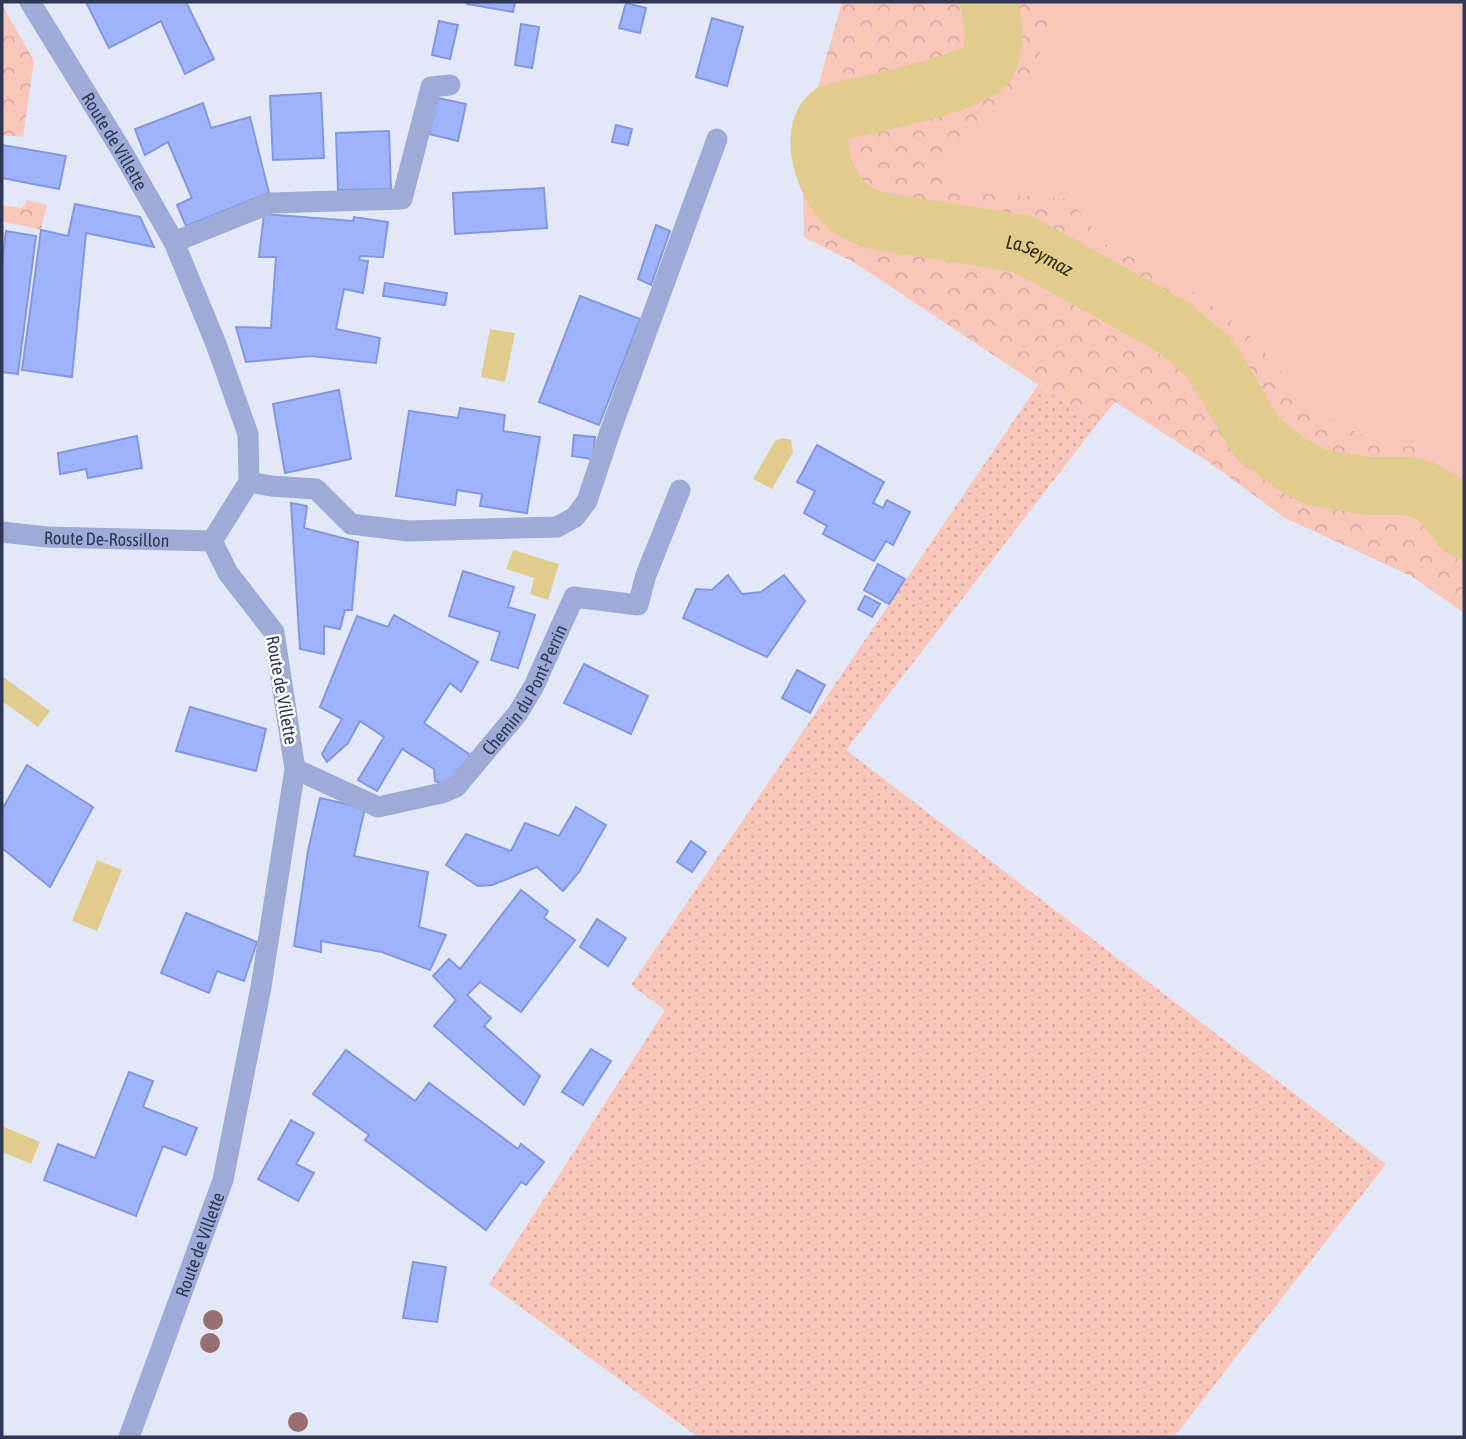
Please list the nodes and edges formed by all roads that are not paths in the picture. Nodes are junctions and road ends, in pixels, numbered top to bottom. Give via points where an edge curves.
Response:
1 (30, 2) edge
2 (450, 85) dead end
3 (717, 139) dead end
4 (174, 242) junction
5 (249, 482) junction
6 (680, 490) dead end
7 (2, 532) edge
8 (212, 541) junction
9 (295, 769) junction
10 (129, 1437) edge

1 - 4 street, Route de Villette
2 - 4 street via 431,88 402,199 271,203
3 - 5 street via 587,501 575,517 557,527 408,531 351,524 316,489
4 - 5 street, Route de Villette via 248,434
5 - 8 street
6 - 9 street, Chemin du Pont-Perrin via 638,605 574,597 518,713 456,787 378,807
7 - 8 street, Route De-Rossillon
8 - 9 street, Route de Villette via 228,573 274,632
9 - 10 street, Route de Villette via 261,987 223,1180

